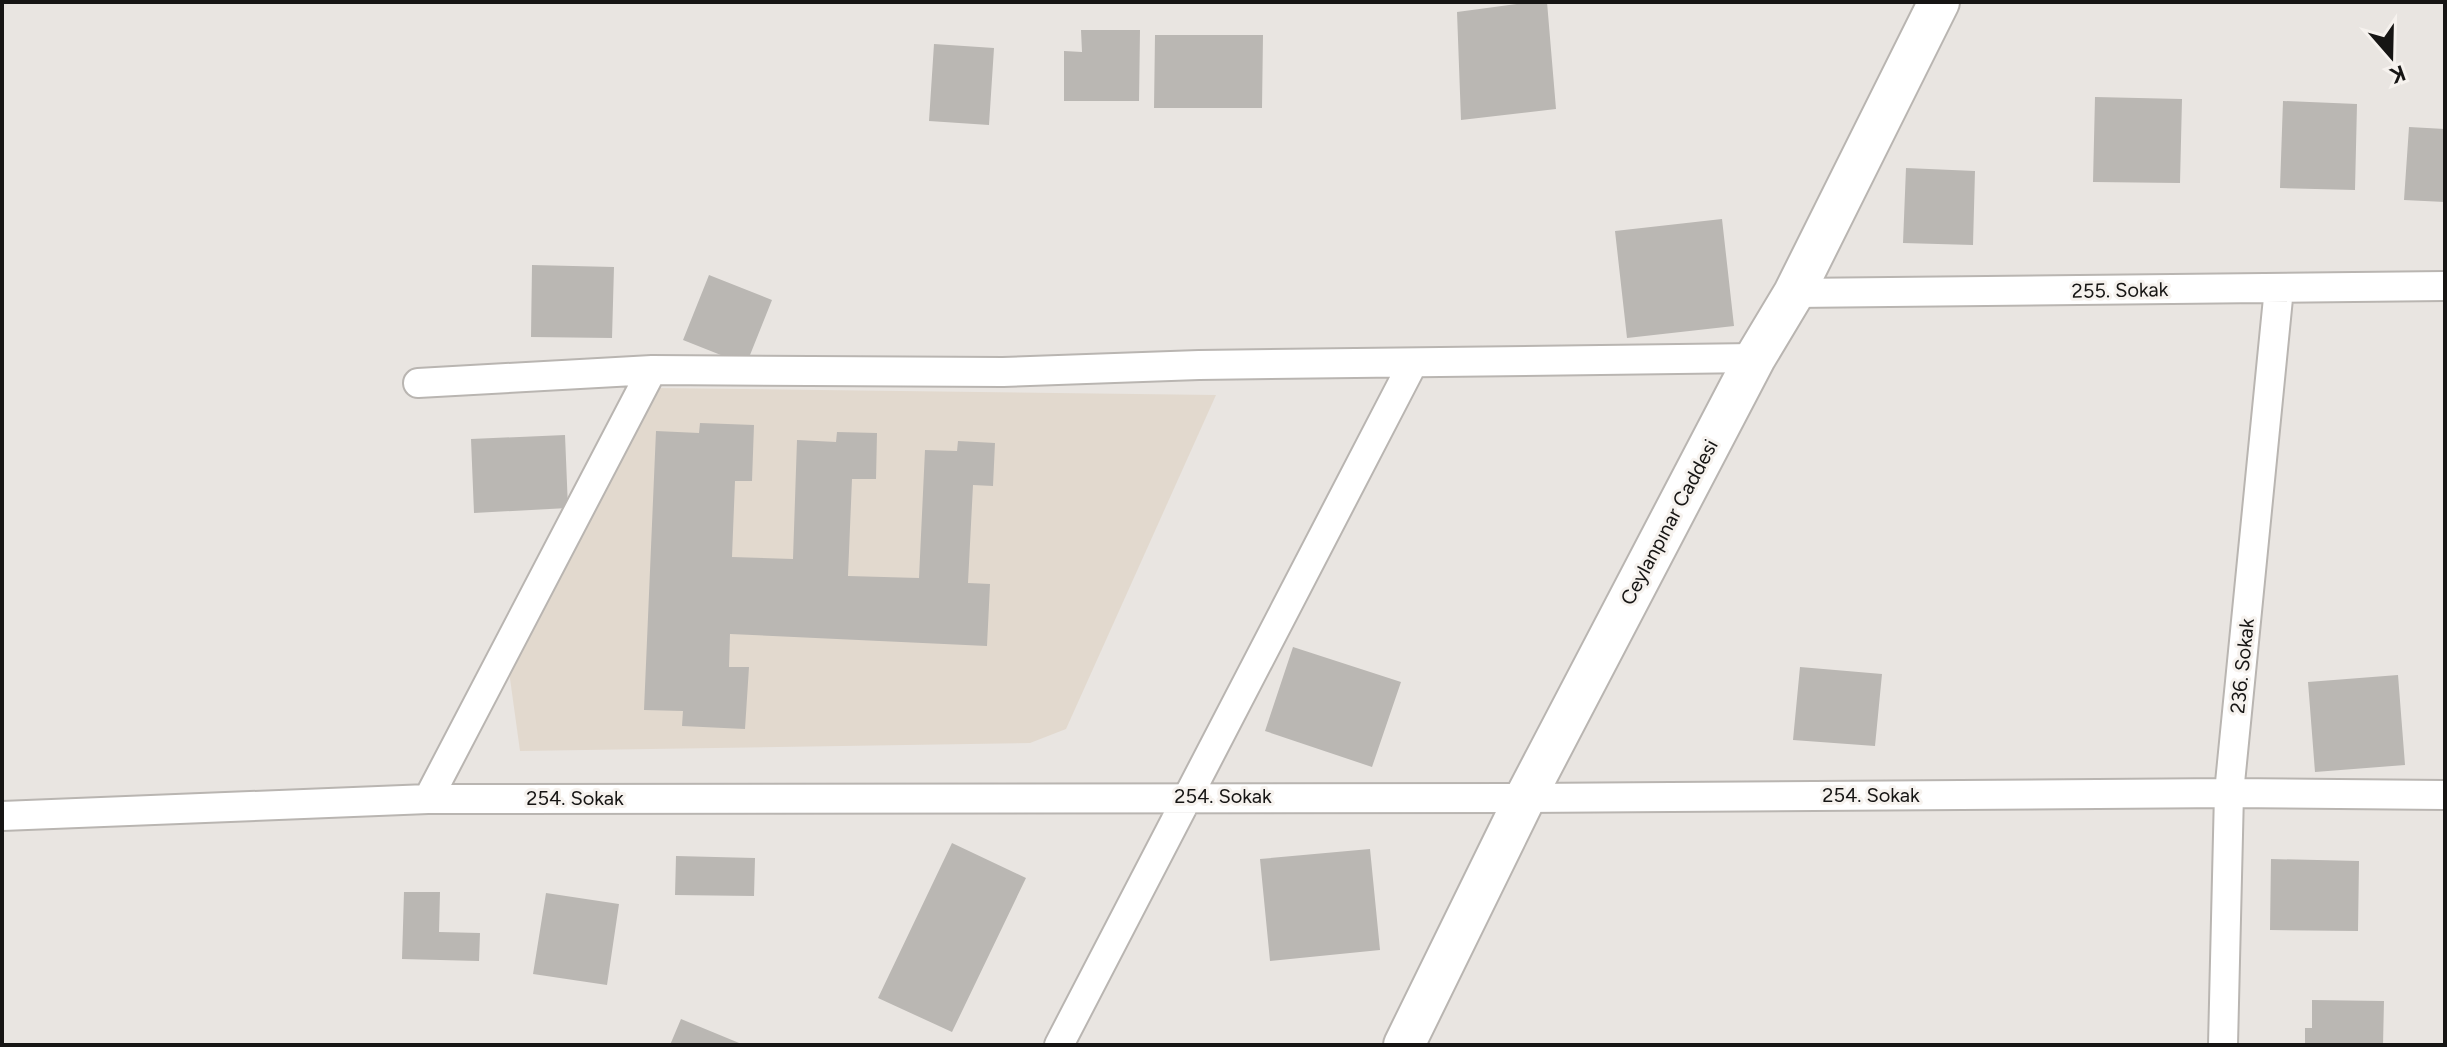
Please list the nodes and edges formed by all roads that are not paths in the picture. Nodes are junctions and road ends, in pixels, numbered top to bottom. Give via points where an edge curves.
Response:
1 (1939, 2) edge
2 (2445, 286) edge
3 (2279, 288) junction
4 (1794, 293) junction
5 (1755, 358) junction
6 (1413, 363) junction
7 (652, 370) junction
8 (418, 383) dead end
9 (2229, 793) junction
10 (2445, 795) edge
11 (1190, 796) junction
12 (1525, 798) junction
13 (428, 799) junction
14 (2, 816) edge
15 (1059, 1045) edge
16 (1404, 1045) edge
17 (2223, 1045) edge

1 - 4 main road, Ceylanpınar Caddesi
2 - 3 street, 255. Sokak
3 - 4 street, 255. Sokak
3 - 9 street, 236. Sokak
4 - 5 main road, Ceylanpınar Caddesi
5 - 6 street
5 - 12 main road, Ceylanpınar Caddesi
6 - 7 street via 1003,372
6 - 11 street
7 - 8 street
7 - 13 street
9 - 10 street, 254. Sokak
9 - 12 street, 254. Sokak
9 - 17 street, 236. Sokak
11 - 12 street, 254. Sokak
11 - 13 street, 254. Sokak
11 - 15 street
12 - 16 main road, Ceylanpınar Caddesi
13 - 14 street, 254. Sokak

